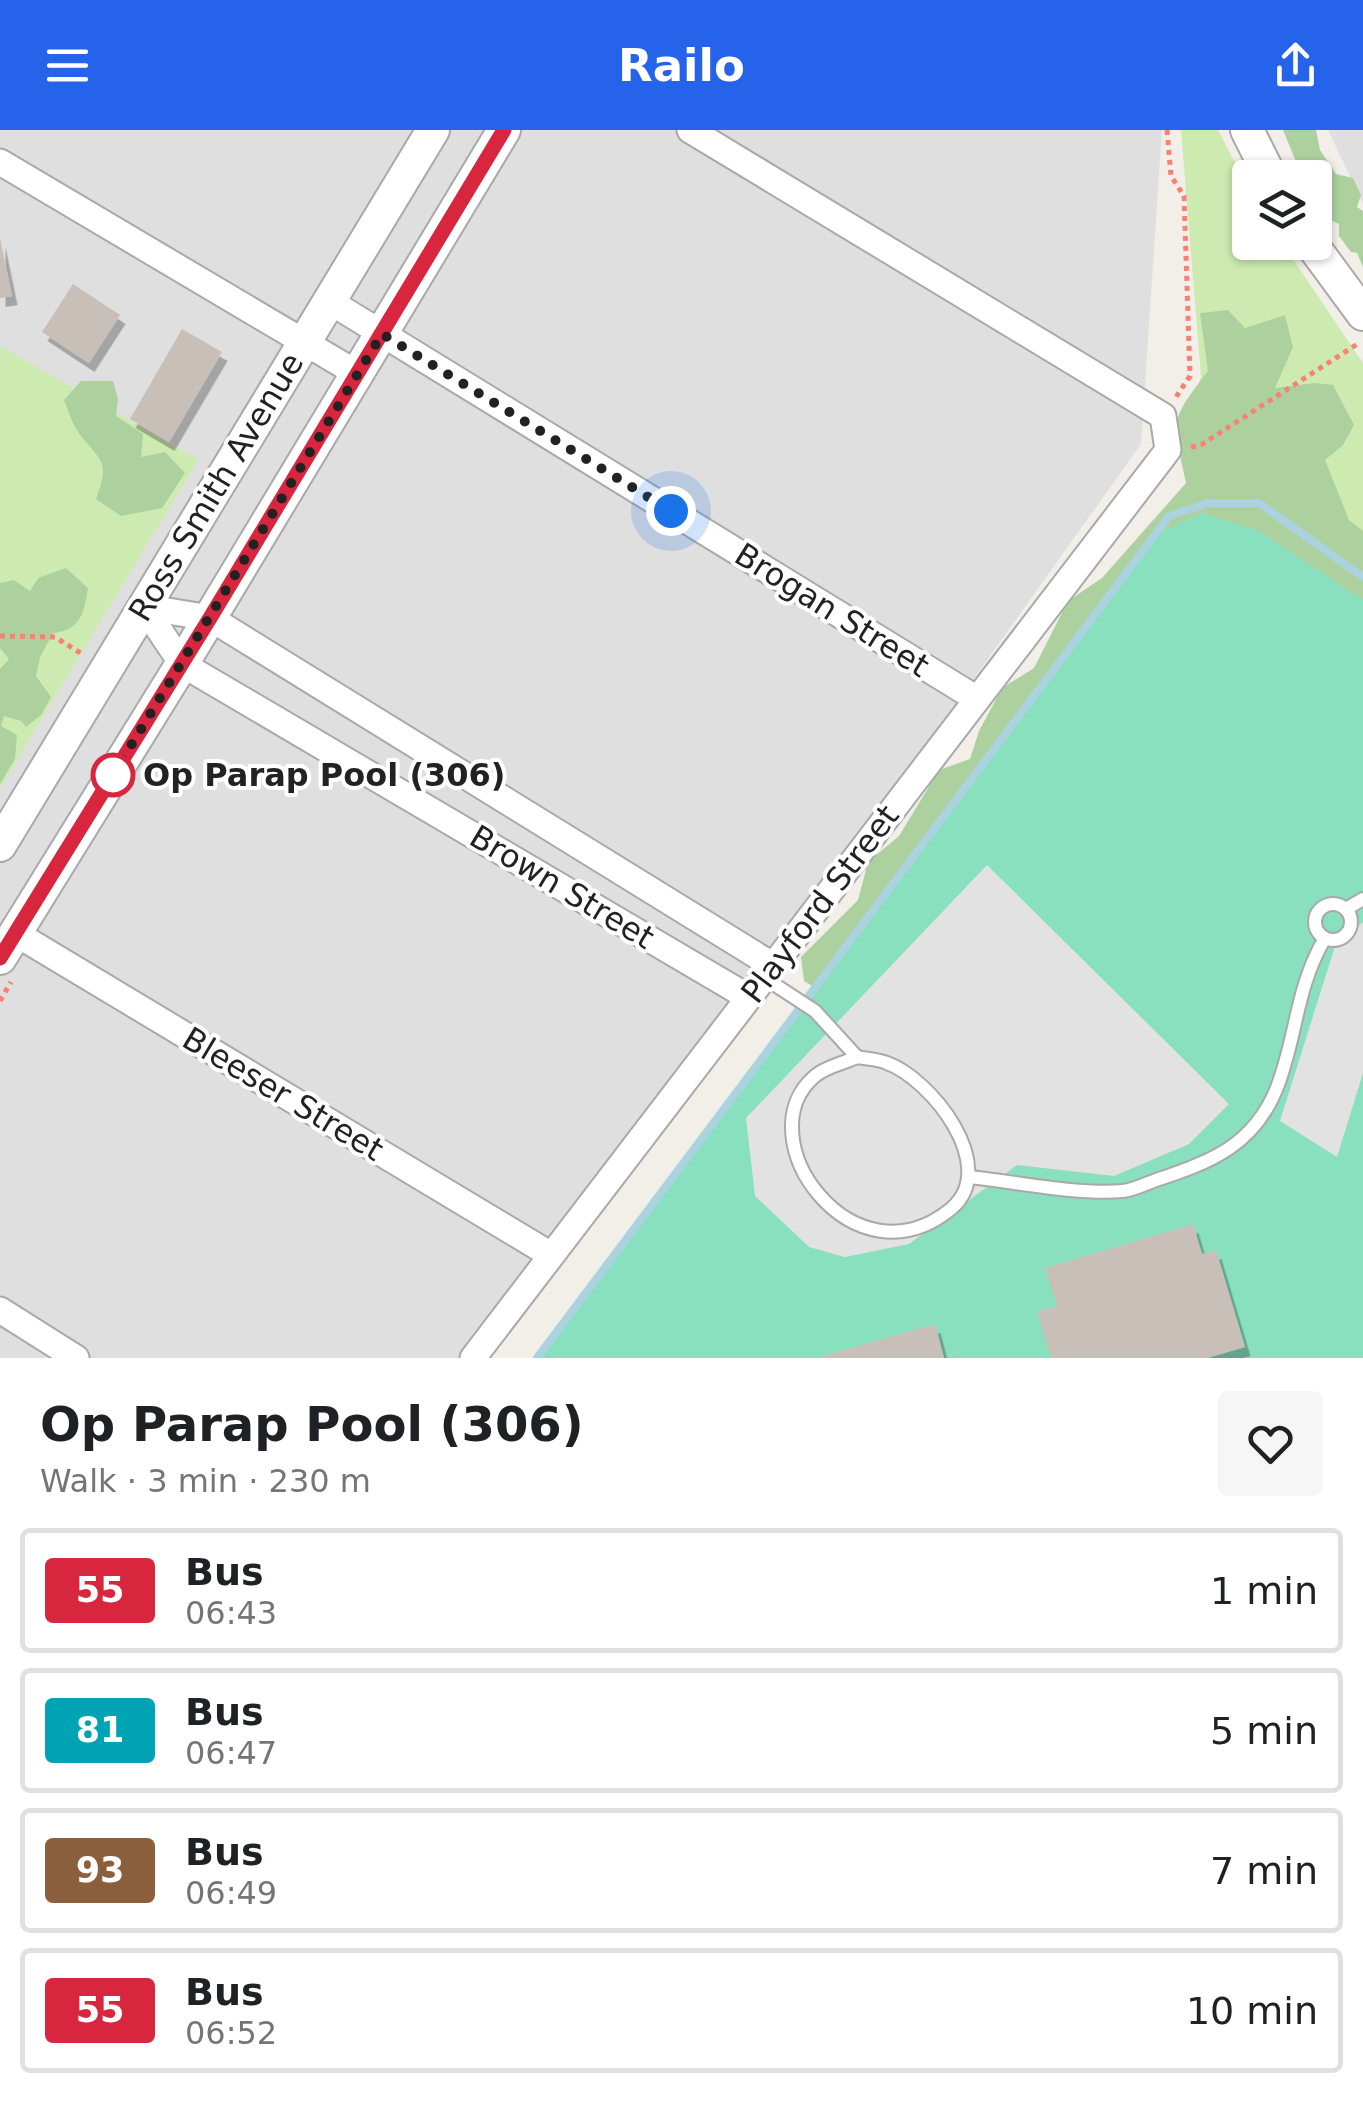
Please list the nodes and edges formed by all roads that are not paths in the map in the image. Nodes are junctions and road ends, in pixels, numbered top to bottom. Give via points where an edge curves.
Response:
1 (433, 130) edge
2 (504, 130) edge
3 (690, 130) edge
4 (1249, 134) edge
5 (1262, 160) edge
6 (0, 162) edge
7 (1323, 260) edge
8 (329, 301) junction
9 (1363, 314) edge
10 (382, 334) junction
11 (304, 344) junction
12 (358, 374) junction
13 (144, 606) junction
14 (210, 618) junction
15 (182, 664) junction
16 (977, 699) junction
17 (0, 845) edge
18 (1363, 898) edge
19 (1346, 909) junction
20 (1325, 938) junction
21 (8, 946) edge
22 (761, 980) junction
23 (856, 1057) junction
24 (970, 1176) junction
25 (551, 1255) junction
26 (0, 1310) edge
27 (76, 1358) edge
28 (473, 1358) edge

1 - 8 street, Ross Smith Avenue
2 - 10 street, Ross Smith Avenue
3 - 16 street, Playford Street via 1163,416 1168,450
4 - 5 street
6 - 11 street
7 - 9 street
8 - 10 street, Brogan Street
8 - 11 street, Ross Smith Avenue
10 - 12 street, Ross Smith Avenue
10 - 16 street, Brogan Street
11 - 12 street
11 - 13 street, Ross Smith Avenue
12 - 14 street, Ross Smith Avenue
13 - 14 street, Brown Street
13 - 15 street, Brown Street
13 - 17 street, Ross Smith Avenue
14 - 15 street, Ross Smith Avenue
14 - 22 street, Brown Street
15 - 21 street, Ross Smith Avenue
15 - 22 street, Brown Street
16 - 22 street, Playford Street
18 - 19 lane
19 - 20 lane via 1348,933
19 - 20 lane via 1333,904 1316,914
20 - 24 lane via 1302,985 1274,1094 1230,1150 1124,1191
21 - 25 street, Bleeser Street
22 - 23 lane via 815,1011
22 - 25 street, Playford Street
23 - 24 lane via 888,1063 946,1111
23 - 24 lane via 815,1076 797,1102 790,1134 797,1163 818,1192 842,1216 876,1233 910,1231 936,1221 959,1201
25 - 28 street, Playford Street
26 - 27 street

